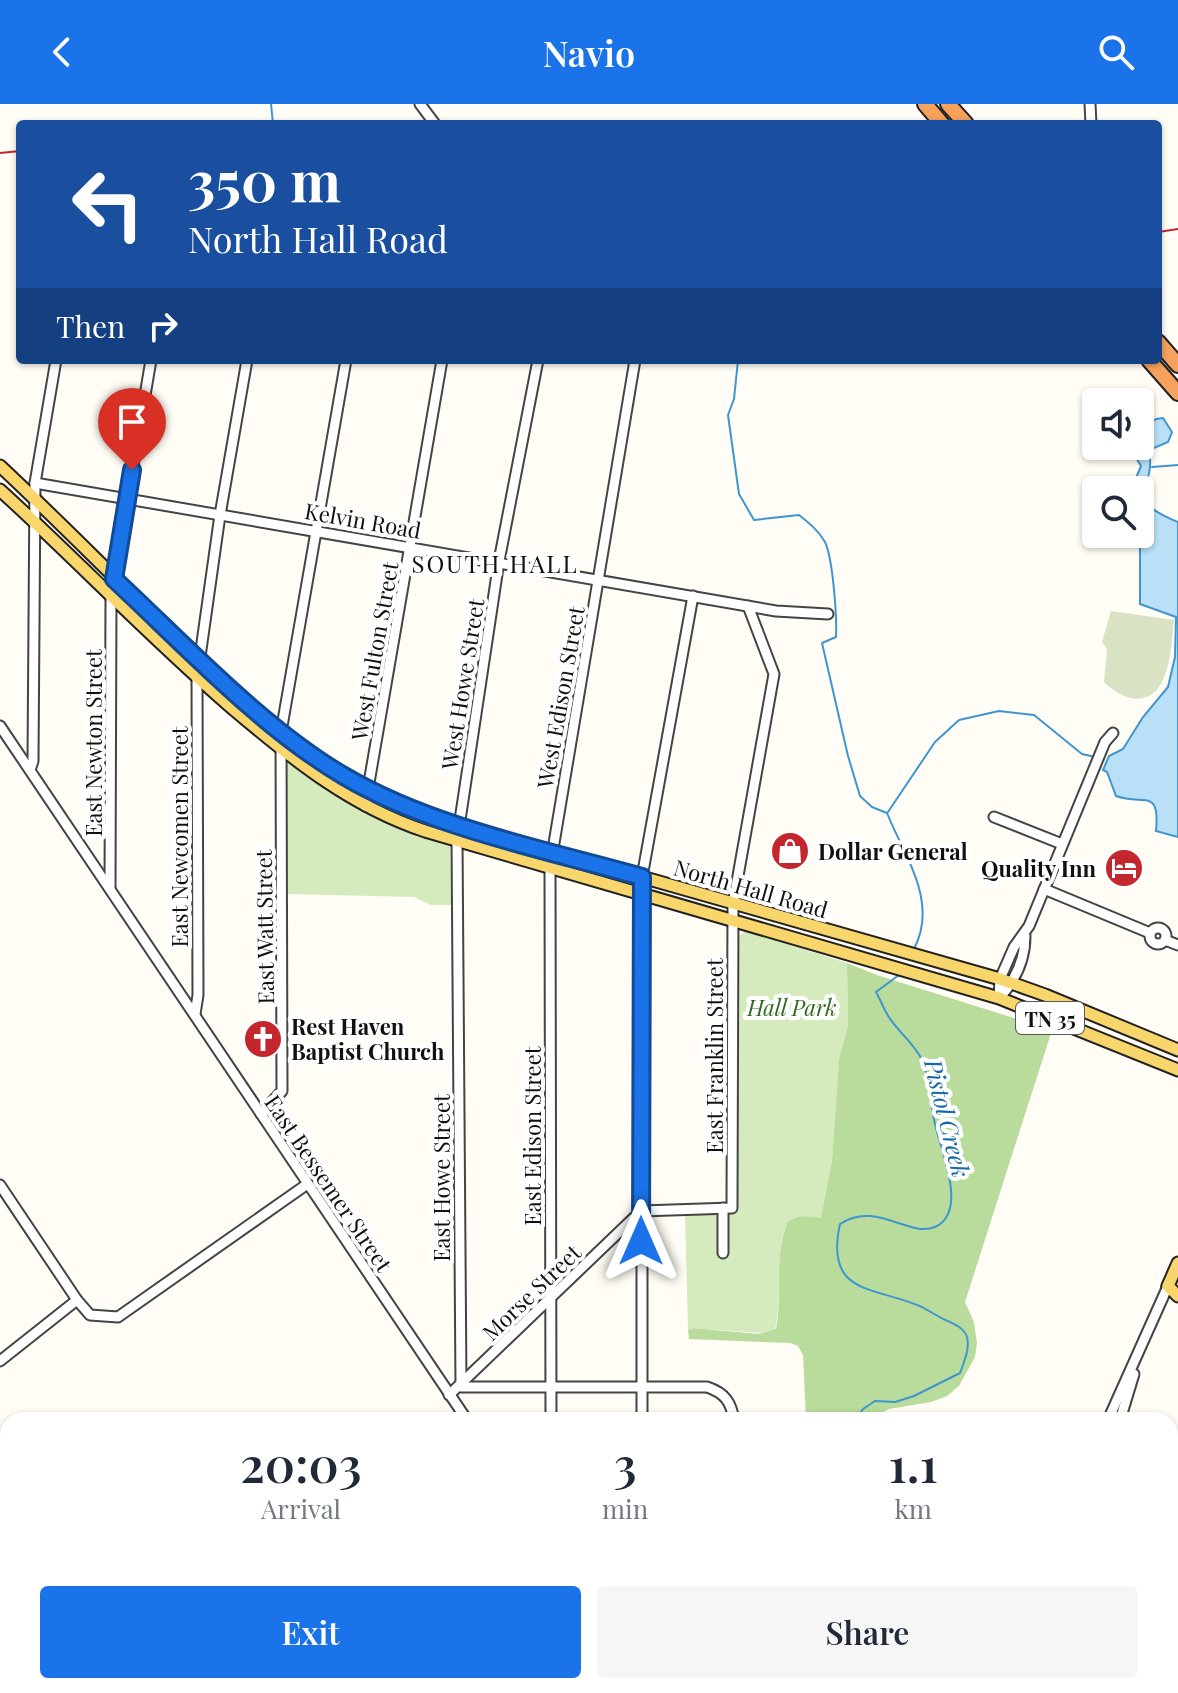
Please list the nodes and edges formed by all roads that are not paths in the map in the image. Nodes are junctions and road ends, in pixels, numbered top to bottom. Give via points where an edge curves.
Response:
1 (925, 104) edge
2 (948, 104) edge
3 (939, 120) edge
4 (962, 120) edge
5 (1162, 347) edge
6 (55, 364) edge
7 (150, 364) edge
8 (246, 364) edge
9 (345, 364) edge
10 (441, 364) edge
11 (537, 364) edge
12 (634, 364) edge
13 (1153, 364) edge
14 (1178, 365) edge
15 (1178, 393) edge
16 (0, 466) edge
17 (35, 483) junction
18 (0, 490) edge
19 (34, 498) junction
20 (127, 498) junction
21 (220, 515) junction
22 (33, 521) junction
23 (317, 530) junction
24 (410, 547) junction
25 (499, 561) junction
26 (114, 579) junction
27 (598, 579) junction
28 (111, 596) junction
29 (693, 596) junction
30 (748, 606) junction
31 (828, 614) dead end
32 (199, 659) junction
33 (197, 678) junction
34 (0, 726) edge
35 (281, 732) junction
36 (1113, 733) dead end
37 (281, 750) junction
38 (30, 770) junction
39 (368, 789) junction
40 (365, 806) junction
41 (994, 817) dead end
42 (459, 825) junction
43 (457, 840) junction
44 (1062, 844) junction
45 (552, 851) junction
46 (550, 867) junction
47 (642, 877) junction
48 (1044, 889) junction
49 (110, 890) junction
50 (642, 894) junction
51 (733, 904) junction
52 (733, 921) junction
53 (1025, 936) junction
54 (1178, 945) edge
55 (1000, 979) junction
56 (1013, 984) junction
57 (999, 998) junction
58 (195, 1014) junction
59 (1178, 1050) edge
60 (1178, 1070) edge
61 (261, 1114) junction
62 (0, 1185) edge
63 (306, 1185) junction
64 (727, 1208) junction
65 (641, 1211) junction
66 (723, 1253) dead end
67 (1178, 1263) edge
68 (1173, 1286) edge
69 (1178, 1296) edge
70 (551, 1298) junction
71 (77, 1300) junction
72 (1142, 1348) junction
73 (0, 1361) edge
74 (461, 1387) junction
75 (551, 1388) junction
76 (643, 1388) junction
77 (449, 1395) junction
78 (461, 1412) edge
79 (551, 1412) edge
80 (642, 1412) edge
81 (732, 1412) edge
82 (1112, 1412) edge
83 (1122, 1412) edge

1 - 3 highway
2 - 4 highway
5 - 14 highway
6 - 17 street
7 - 20 street, East Newton Street
8 - 21 street, East Newcomen Street
9 - 23 street, East Watt Street
10 - 24 street, West Fulton Street
11 - 25 street, West Howe Street
12 - 27 street, West Edison Street
13 - 15 highway
16 - 19 main road, North Hall Road / TN 35
17 - 19 street
17 - 20 street, Kelvin Road
18 - 22 main road, North Hall Road / TN 35
19 - 22 street
19 - 26 main road, North Hall Road / TN 35
20 - 21 street, Kelvin Road
20 - 26 street, East Newton Street
21 - 23 street, Kelvin Road
21 - 32 street, East Newcomen Street
22 - 28 main road, North Hall Road / TN 35
22 - 38 street
23 - 24 street, Kelvin Road
23 - 35 street, East Watt Street
24 - 25 street, Kelvin Road
24 - 39 street, West Fulton Street
25 - 27 street, Kelvin Road
25 - 42 street, West Howe Street
26 - 28 street, East Newton Street
26 - 32 main road, North Hall Road / TN 35
27 - 29 street, Kelvin Road
27 - 45 street, West Edison Street
28 - 33 main road, North Hall Road / TN 35
28 - 49 street, East Newton Street
29 - 30 street, Kelvin Road
29 - 47 street
30 - 31 street, Kelvin Road
30 - 51 street, East Franklin Street via 774,674
32 - 33 street, East Newcomen Street
32 - 35 main road, North Hall Road / TN 35
33 - 37 main road, North Hall Road / TN 35
33 - 58 street, East Newcomen Street
34 - 38 street, East Bessemer Street
35 - 37 street, East Watt Street
35 - 39 main road, North Hall Road / TN 35
36 - 44 street
37 - 40 main road, North Hall Road / TN 35
37 - 61 street, East Watt Street via 282,1091
38 - 49 street, East Bessemer Street
39 - 40 street, West Fulton Street
39 - 42 main road, North Hall Road / TN 35
40 - 43 main road, North Hall Road / TN 35
41 - 44 street
42 - 43 street, East Howe Street
42 - 45 main road, North Hall Road / TN 35
43 - 46 main road, North Hall Road / TN 35
43 - 74 street, East Howe Street
44 - 48 street
45 - 46 street, East Edison Street
45 - 47 main road, North Hall Road / TN 35
46 - 50 main road, North Hall Road / TN 35
46 - 70 street, East Edison Street
47 - 50 street
47 - 51 main road, North Hall Road / TN 35
48 - 53 street
48 - 54 street via 1150,933 1161,928 1165,940
49 - 58 street, East Bessemer Street
50 - 52 main road, North Hall Road / TN 35
50 - 65 street
51 - 52 street, East Franklin Street
51 - 55 main road, North Hall Road / TN 35
52 - 57 main road, North Hall Road / TN 35
52 - 64 street, East Franklin Street
53 - 55 street
53 - 56 street
55 - 56 main road, North Hall Road / TN 35
55 - 57 street
56 - 57 street
56 - 59 main road, North Hall Road / TN 35
57 - 60 main road, North Hall Road / TN 35
58 - 61 street, East Bessemer Street
61 - 63 street, East Bessemer Street
62 - 71 street
63 - 71 street via 118,1317 90,1315
63 - 77 street, East Bessemer Street
64 - 65 street
64 - 66 street, East Franklin Street
65 - 70 street, Morse Street
65 - 76 street
67 - 68 main road
68 - 69 main road
68 - 72 street
70 - 74 street, Morse Street
70 - 75 street, East Edison Street
71 - 73 street
72 - 82 street
72 - 83 street
74 - 75 street
74 - 77 street, Morse Street
75 - 76 street
75 - 79 street, East Edison Street
76 - 80 street
76 - 81 street via 715,1390 729,1401
77 - 78 street, East Bessemer Street

